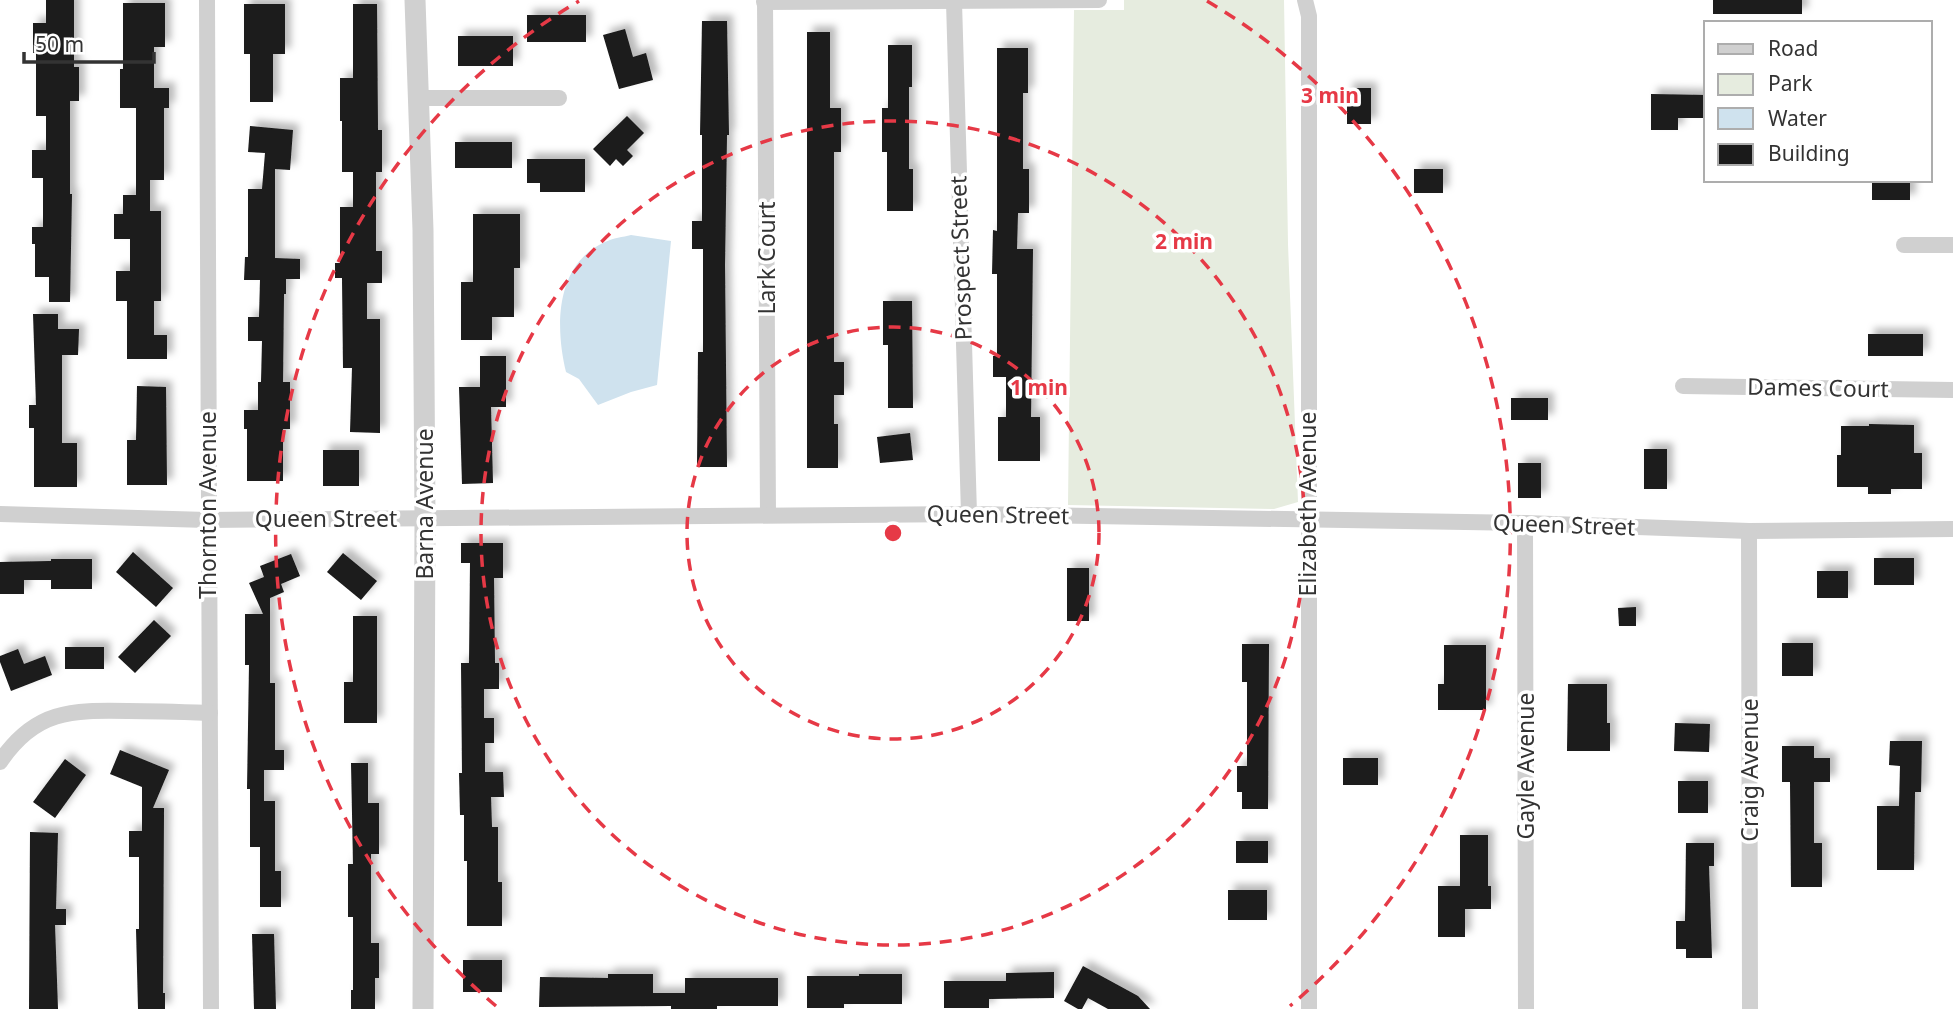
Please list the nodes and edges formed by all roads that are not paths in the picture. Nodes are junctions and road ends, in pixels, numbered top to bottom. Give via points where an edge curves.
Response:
1 (207, 0) edge
2 (415, 0) edge
3 (1099, 0) edge
4 (1305, 0) edge
5 (765, 1) edge
6 (954, 2) junction
7 (418, 98) junction
8 (559, 98) dead end
9 (1904, 245) dead end
10 (1953, 245) edge
11 (1684, 386) dead end
12 (1953, 390) edge
13 (0, 514) edge
14 (969, 514) junction
15 (768, 515) junction
16 (425, 519) junction
17 (207, 520) junction
18 (1307, 521) junction
19 (1525, 523) junction
20 (1953, 529) edge
21 (1749, 531) junction
22 (210, 713) junction
23 (0, 762) edge
24 (211, 1009) edge
25 (422, 1009) edge
26 (1309, 1009) edge
27 (1526, 1009) edge
28 (1750, 1009) edge

1 - 17 street, Thornton Avenue
2 - 7 street, Barna Avenue
3 - 6 street
4 - 18 street, Elizabeth Avenue
5 - 6 street
5 - 15 street, Lark Court
6 - 14 street, Prospect Street
7 - 8 street
7 - 16 street, Barna Avenue
9 - 10 street
11 - 12 street, Dames Court
13 - 17 street, Queen Street
14 - 15 street, Queen Street
14 - 18 street, Queen Street
15 - 16 street, Queen Street
16 - 17 street, Queen Street
16 - 25 street, Barna Avenue
17 - 22 street, Thornton Avenue
18 - 19 street, Queen Street
18 - 26 street, Elizabeth Avenue
19 - 21 street, Queen Street
19 - 27 street, Gayle Avenue
20 - 21 street, Queen Street
21 - 28 street, Craig Avenue
22 - 23 street via 90,710 61,714 27,731
22 - 24 street, Thornton Avenue

